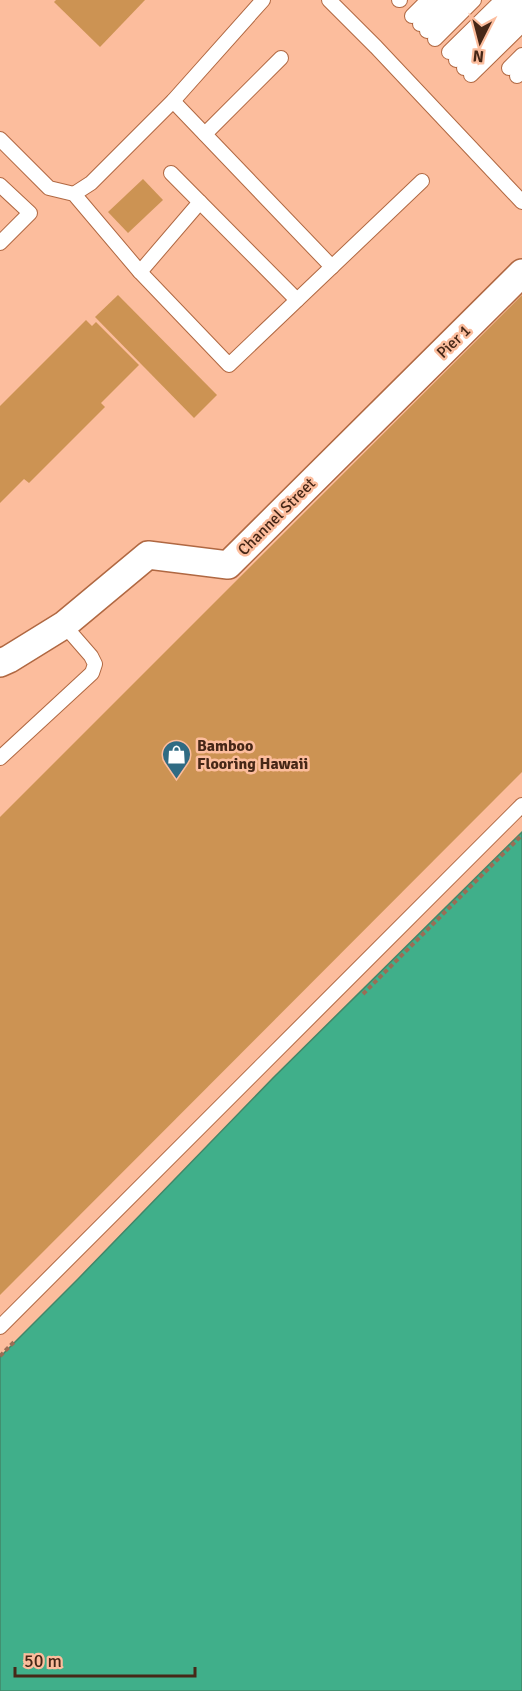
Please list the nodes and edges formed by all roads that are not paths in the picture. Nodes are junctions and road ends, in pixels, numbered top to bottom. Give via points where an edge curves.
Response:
1 (263, 0) edge
2 (329, 0) edge
3 (428, 0) edge
4 (444, 0) edge
5 (459, 0) edge
6 (474, 0) edge
7 (489, 0) edge
8 (502, 0) edge
9 (518, 0) edge
10 (522, 10) edge
11 (522, 25) edge
12 (431, 32) edge
13 (522, 39) edge
14 (522, 55) edge
15 (281, 58) dead end
16 (512, 69) edge
17 (173, 100) junction
18 (205, 134) junction
19 (0, 138) edge
20 (171, 173) dead end
21 (422, 181) dead end
22 (0, 185) edge
23 (74, 194) junction
24 (200, 202) junction
25 (522, 202) edge
26 (0, 243) edge
27 (332, 267) junction
28 (140, 272) junction
29 (522, 273) edge
30 (297, 300) junction
31 (384, 408) joint
32 (64, 626) junction
33 (0, 663) edge
34 (0, 758) edge
35 (522, 805) edge
36 (0, 1327) edge

1 - 17 lane
2 - 25 lane
3 - 12 lane
4 - 12 lane
5 - 12 lane
6 - 12 lane
7 - 12 lane
8 - 12 lane
9 - 12 lane
10 - 12 lane
11 - 12 lane
13 - 16 lane
14 - 16 lane
15 - 18 lane
17 - 18 lane
17 - 23 lane via 91,183
18 - 27 lane
19 - 23 lane via 48,188
20 - 24 lane
21 - 27 lane
22 - 26 lane via 30,213
23 - 28 lane
24 - 28 lane
24 - 30 lane
27 - 30 lane
28 - 30 lane via 229,365
29 - 31 street, Pier 1
31 - 32 street, Channel Street via 228,565 148,555
32 - 33 street, Channel Street
32 - 34 lane via 91,656 95,664 92,673
35 - 36 lane

